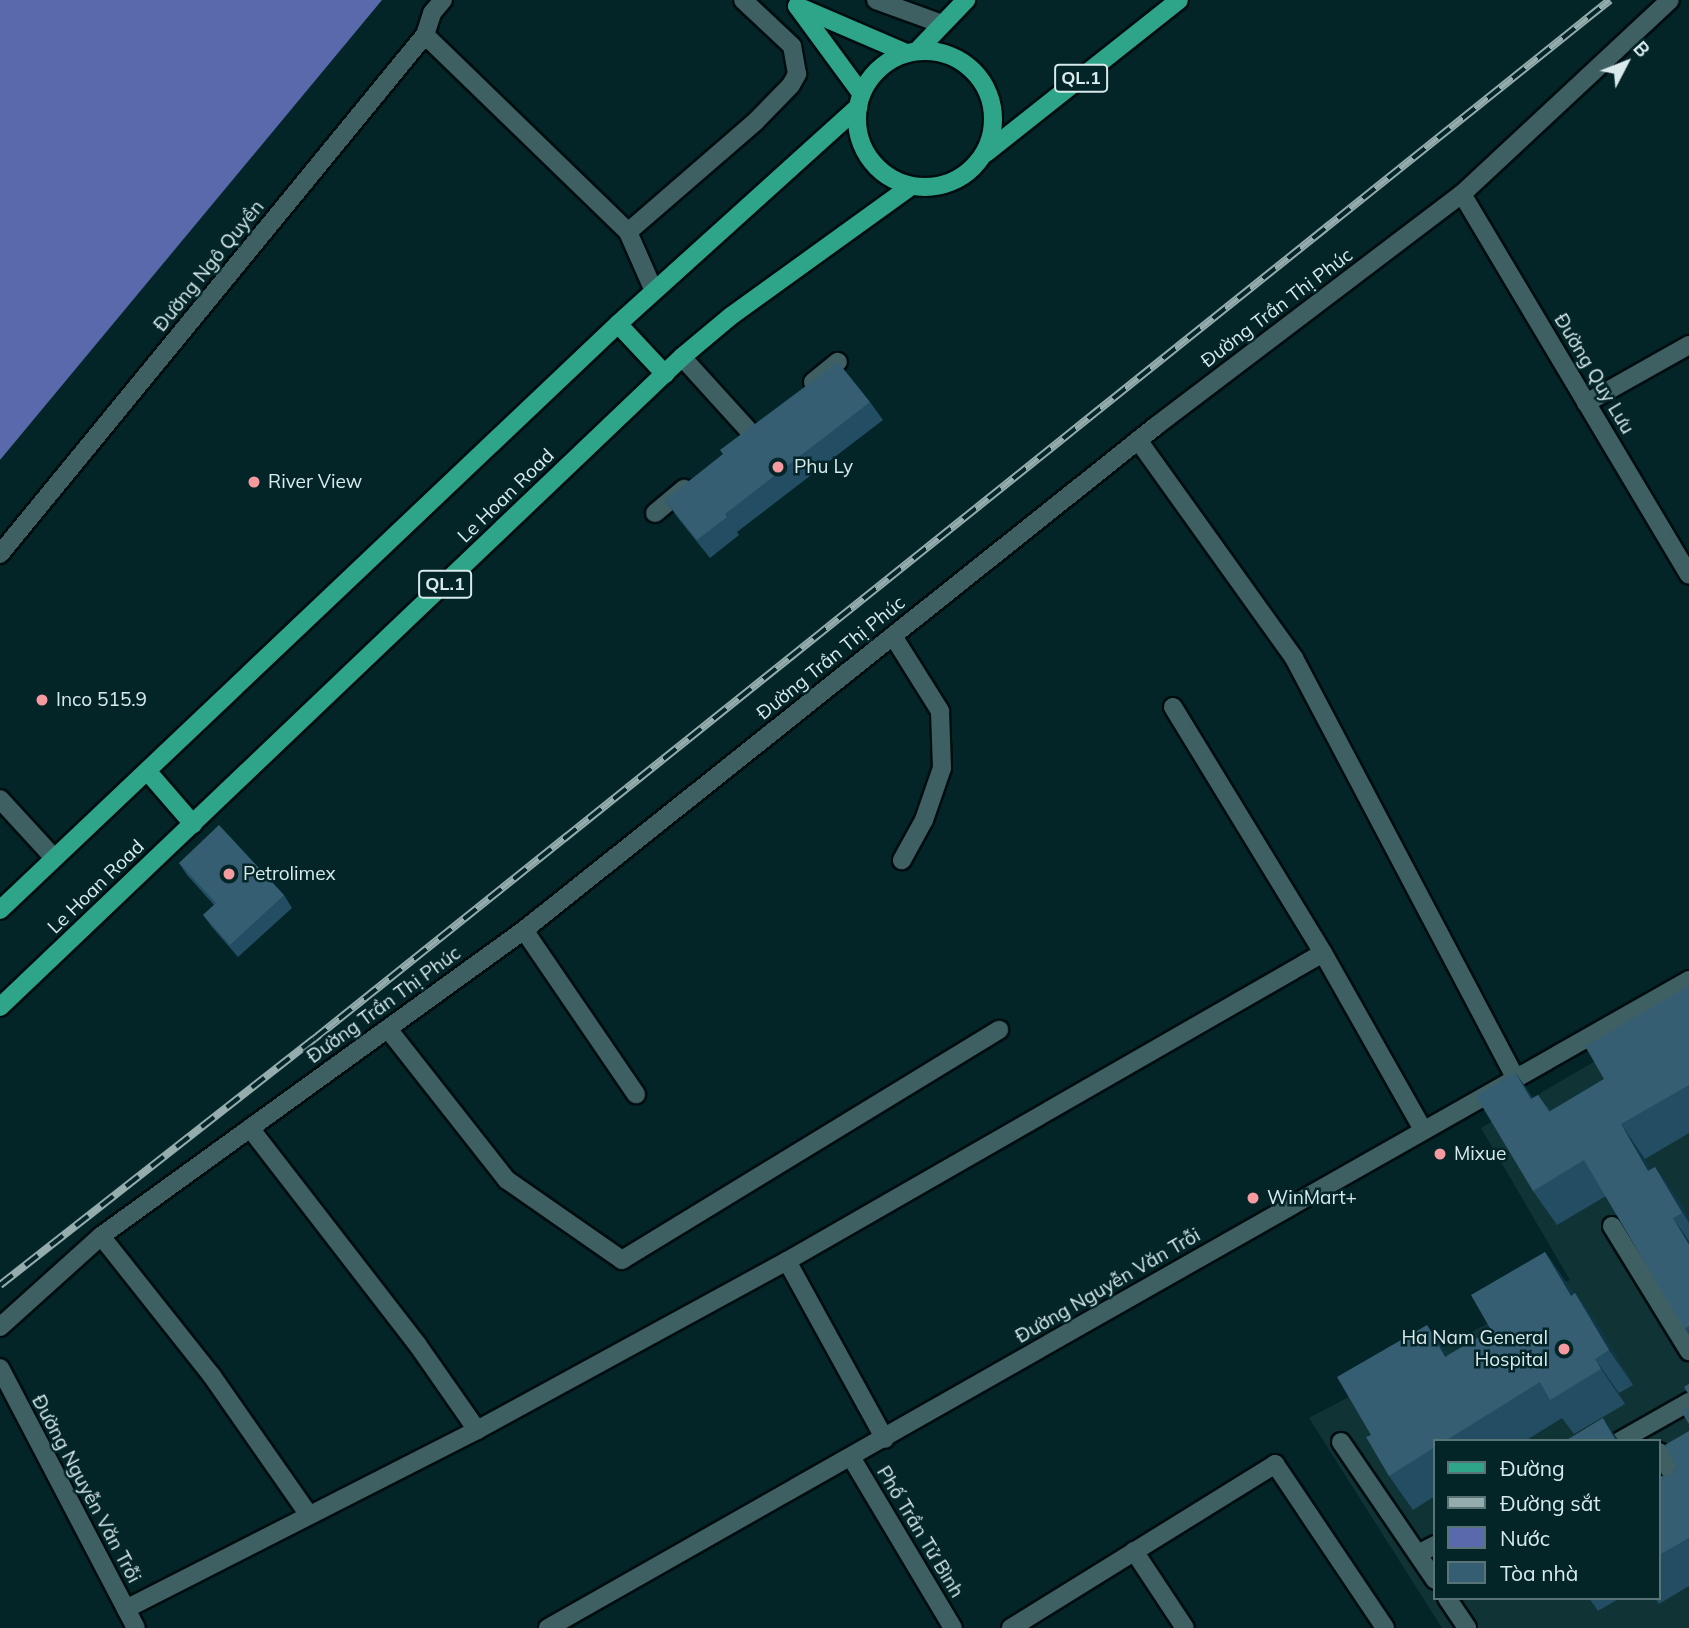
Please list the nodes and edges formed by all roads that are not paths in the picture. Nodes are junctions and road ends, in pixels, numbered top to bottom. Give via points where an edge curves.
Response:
1 (443, 0) edge
2 (743, 0) edge
3 (876, 0) edge
4 (966, 0) edge
5 (1179, 0) edge
6 (1670, 0) edge
7 (793, 3) edge
8 (942, 24) junction
9 (425, 35) junction
10 (911, 52) junction
11 (860, 100) junction
12 (983, 155) junction
13 (911, 186) junction
14 (1462, 194) junction
15 (628, 232) junction
16 (654, 291) junction
17 (618, 324) junction
18 (1689, 345) edge
19 (682, 357) junction
20 (838, 362) edge
21 (665, 374) junction
22 (799, 394) edge
23 (1586, 403) junction
24 (751, 434) edge
25 (1138, 440) junction
26 (698, 477) edge
27 (655, 513) dead end
28 (1683, 551) edge
29 (0, 554) edge
30 (1689, 575) edge
31 (893, 636) junction
32 (1173, 707) dead end
33 (148, 772) junction
34 (0, 799) edge
35 (193, 824) junction
36 (54, 858) junction
37 (902, 860) dead end
38 (0, 910) edge
39 (524, 930) junction
40 (1323, 953) junction
41 (1689, 980) edge
42 (0, 1007) edge
43 (388, 1029) junction
44 (999, 1030) dead end
45 (1515, 1077) junction
46 (636, 1094) dead end
47 (250, 1128) junction
48 (1423, 1130) junction
49 (1612, 1226) edge
50 (101, 1236) junction
51 (788, 1261) junction
52 (0, 1326) edge
53 (1689, 1351) edge
54 (0, 1368) edge
55 (1689, 1402) edge
56 (477, 1430) junction
57 (1648, 1434) edge
58 (885, 1439) junction
59 (1628, 1439) edge
60 (1341, 1442) dead end
61 (1661, 1455) edge
62 (851, 1457) junction
63 (1689, 1501) edge
64 (309, 1516) junction
65 (1434, 1546) edge
66 (1134, 1551) junction
67 (1418, 1554) junction
68 (1434, 1578) edge
69 (1448, 1600) edge
70 (126, 1609) junction
71 (136, 1628) edge
72 (548, 1628) edge
73 (953, 1628) edge
74 (1011, 1628) edge
75 (1185, 1628) edge
76 (1385, 1628) edge
77 (1467, 1628) edge

1 - 9 street, Đường Ngô Quyền via 432,13
2 - 15 street via 792,46 797,74 756,121
3 - 8 street
4 - 8 main road
5 - 12 main road, QL.1
6 - 14 street, Đường Trần Thị Phúc
7 - 10 main road
7 - 11 main road
8 - 10 main road
9 - 15 street
9 - 29 street, Đường Ngô Quyền
10 - 11 main road via 893,58 874,73
10 - 12 main road via 939,52 976,74 988,92 993,113
11 - 13 main road via 857,128 863,148 891,178
11 - 16 main road
12 - 13 main road via 951,182
13 - 19 main road, Le Hoan Road / QL.1 via 753,299
14 - 23 street, Đường Quy Lưu
14 - 25 street, Đường Trần Thị Phúc
15 - 16 street
16 - 17 main road
17 - 21 main road
17 - 33 main road
18 - 23 street
19 - 21 main road, Le Hoan Road / QL.1
19 - 24 street
20 - 22 street
21 - 35 main road, Le Hoan Road / QL.1
23 - 28 street, Đường Quy Lưu
25 - 31 street, Đường Trần Thị Phúc
25 - 45 street via 1294,658
26 - 27 street
28 - 30 street, Đường Quy Lưu
31 - 37 street via 940,711 942,768 924,820
31 - 39 street, Đường Trần Thị Phúc
32 - 40 street
33 - 35 main road
33 - 36 main road
34 - 36 street
35 - 42 main road, Le Hoan Road / QL.1
36 - 38 main road
39 - 43 street, Đường Trần Thị Phúc
39 - 46 street
40 - 48 street
40 - 51 street
41 - 45 street, Đường Nguyễn Văn Trỗi
43 - 44 street via 507,1180 622,1260
43 - 47 street, Đường Trần Thị Phúc
45 - 48 street, Đường Nguyễn Văn Trỗi
47 - 50 street, Đường Trần Thị Phúc
47 - 56 street
48 - 58 street, Đường Nguyễn Văn Trỗi
49 - 53 street
50 - 52 street, Đường Trần Thị Phúc
50 - 64 street via 212,1376
51 - 56 street
51 - 58 street
54 - 70 street, Đường Nguyễn Văn Trỗi
55 - 57 street
56 - 64 street
57 - 59 street
58 - 62 street, Đường Nguyễn Văn Trỗi
60 - 67 street
61 - 63 street
62 - 72 street, Đường Nguyễn Văn Trỗi
62 - 73 street, Phố Trần Tử Bình
64 - 70 street
65 - 67 street
66 - 74 street
66 - 75 street
66 - 76 street via 1275,1464
67 - 68 street
69 - 77 street
70 - 71 street, Đường Nguyễn Văn Trỗi

